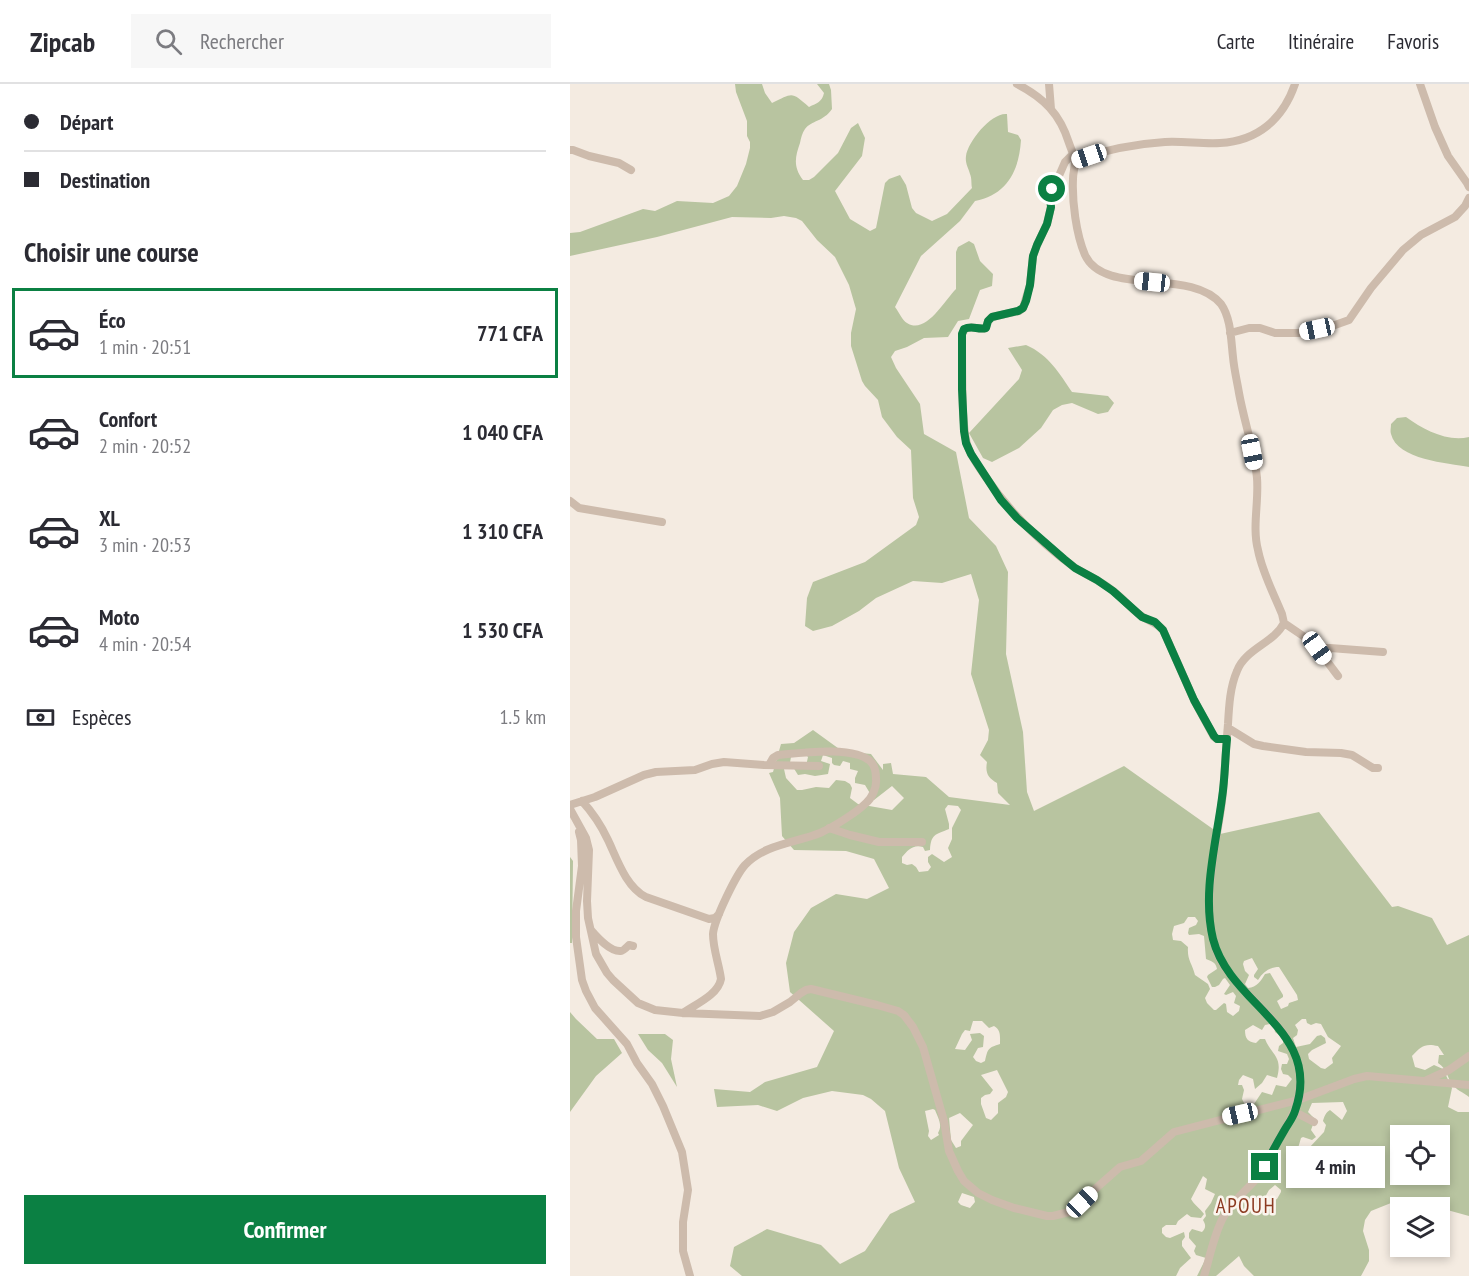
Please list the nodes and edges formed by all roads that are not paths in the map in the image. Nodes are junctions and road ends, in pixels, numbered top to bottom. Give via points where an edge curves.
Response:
1 (1017, 84) edge
2 (1031, 84) edge
3 (1049, 84) edge
4 (1295, 84) edge
5 (1420, 84) edge
6 (1040, 98) junction
7 (1051, 109) junction
8 (570, 150) edge
9 (1074, 157) junction
10 (632, 170) dead end
11 (1468, 184) edge
12 (1469, 198) edge
13 (1230, 333) junction
14 (570, 501) edge
15 (662, 522) dead end
16 (1284, 623) junction
17 (1317, 648) junction
18 (1383, 652) dead end
19 (1338, 676) dead end
20 (1227, 728) junction
21 (1227, 739) junction
22 (769, 765) junction
23 (819, 766) dead end
24 (1378, 768) dead end
25 (582, 801) junction
26 (570, 807) edge
27 (576, 819) junction
28 (829, 828) junction
29 (922, 842) dead end
30 (720, 914) junction
31 (590, 929) junction
32 (633, 946) dead end
33 (683, 1013) junction
34 (1469, 1056) edge
35 (1426, 1081) junction
36 (1469, 1085) edge
37 (1298, 1100) junction
38 (1295, 1112) junction
39 (1314, 1122) dead end
40 (690, 1276) edge
41 (1204, 1276) edge

1 - 6 street
2 - 6 street
3 - 7 street
4 - 9 street via 1279,115 1268,126 1243,139 1127,146
5 - 11 street via 1448,156
6 - 7 street
7 - 9 street via 1061,122
8 - 10 street
9 - 13 street via 1073,201 1080,241 1089,262 1118,277 1202,290 1222,306
9 - 21 street via 1065,162 1052,189 1047,224 1033,256 1023,308 992,317 986,328 969,327 962,334 966,443 1001,500 1017,518 1075,568 1105,585 1163,630 1214,736
12 - 13 street via 1455,217 1421,235 1403,250 1349,320 1299,333 1275,333 1260,328
13 - 16 street via 1256,474 1258,551
14 - 15 street via 579,508
16 - 17 street
16 - 20 street via 1238,667
17 - 18 street
17 - 19 street
20 - 21 street
20 - 24 street via 1263,746 1352,755
21 - 37 street via 1210,878 1213,936 1226,968 1276,1023 1293,1048 1300,1074
22 - 23 street
22 - 25 street via 724,762 695,770 656,772
22 - 28 street via 778,755 820,751 853,753 871,762 876,783 873,794 867,803
25 - 26 street
25 - 30 street via 594,815 621,870 637,892 709,919
26 - 27 street
27 - 31 street via 589,850
27 - 40 street via 582,852 576,911 582,980 595,1008 627,1044 652,1084 682,1152 688,1181 683,1251
28 - 29 street via 879,842
28 - 30 street via 777,846 747,863
30 - 33 street via 713,936 720,985
31 - 32 street via 601,942 619,951
31 - 33 street via 601,964 622,989 638,1003 655,1010
33 - 37 street via 760,1016 811,989 898,1011 908,1019 923,1047 949,1151 964,1181 992,1200 1047,1216 1069,1212 1120,1167 1141,1161 1174,1132
34 - 35 street
35 - 36 street
35 - 37 street via 1367,1076
37 - 38 street
38 - 39 street
38 - 41 street via 1258,1177 1222,1218

